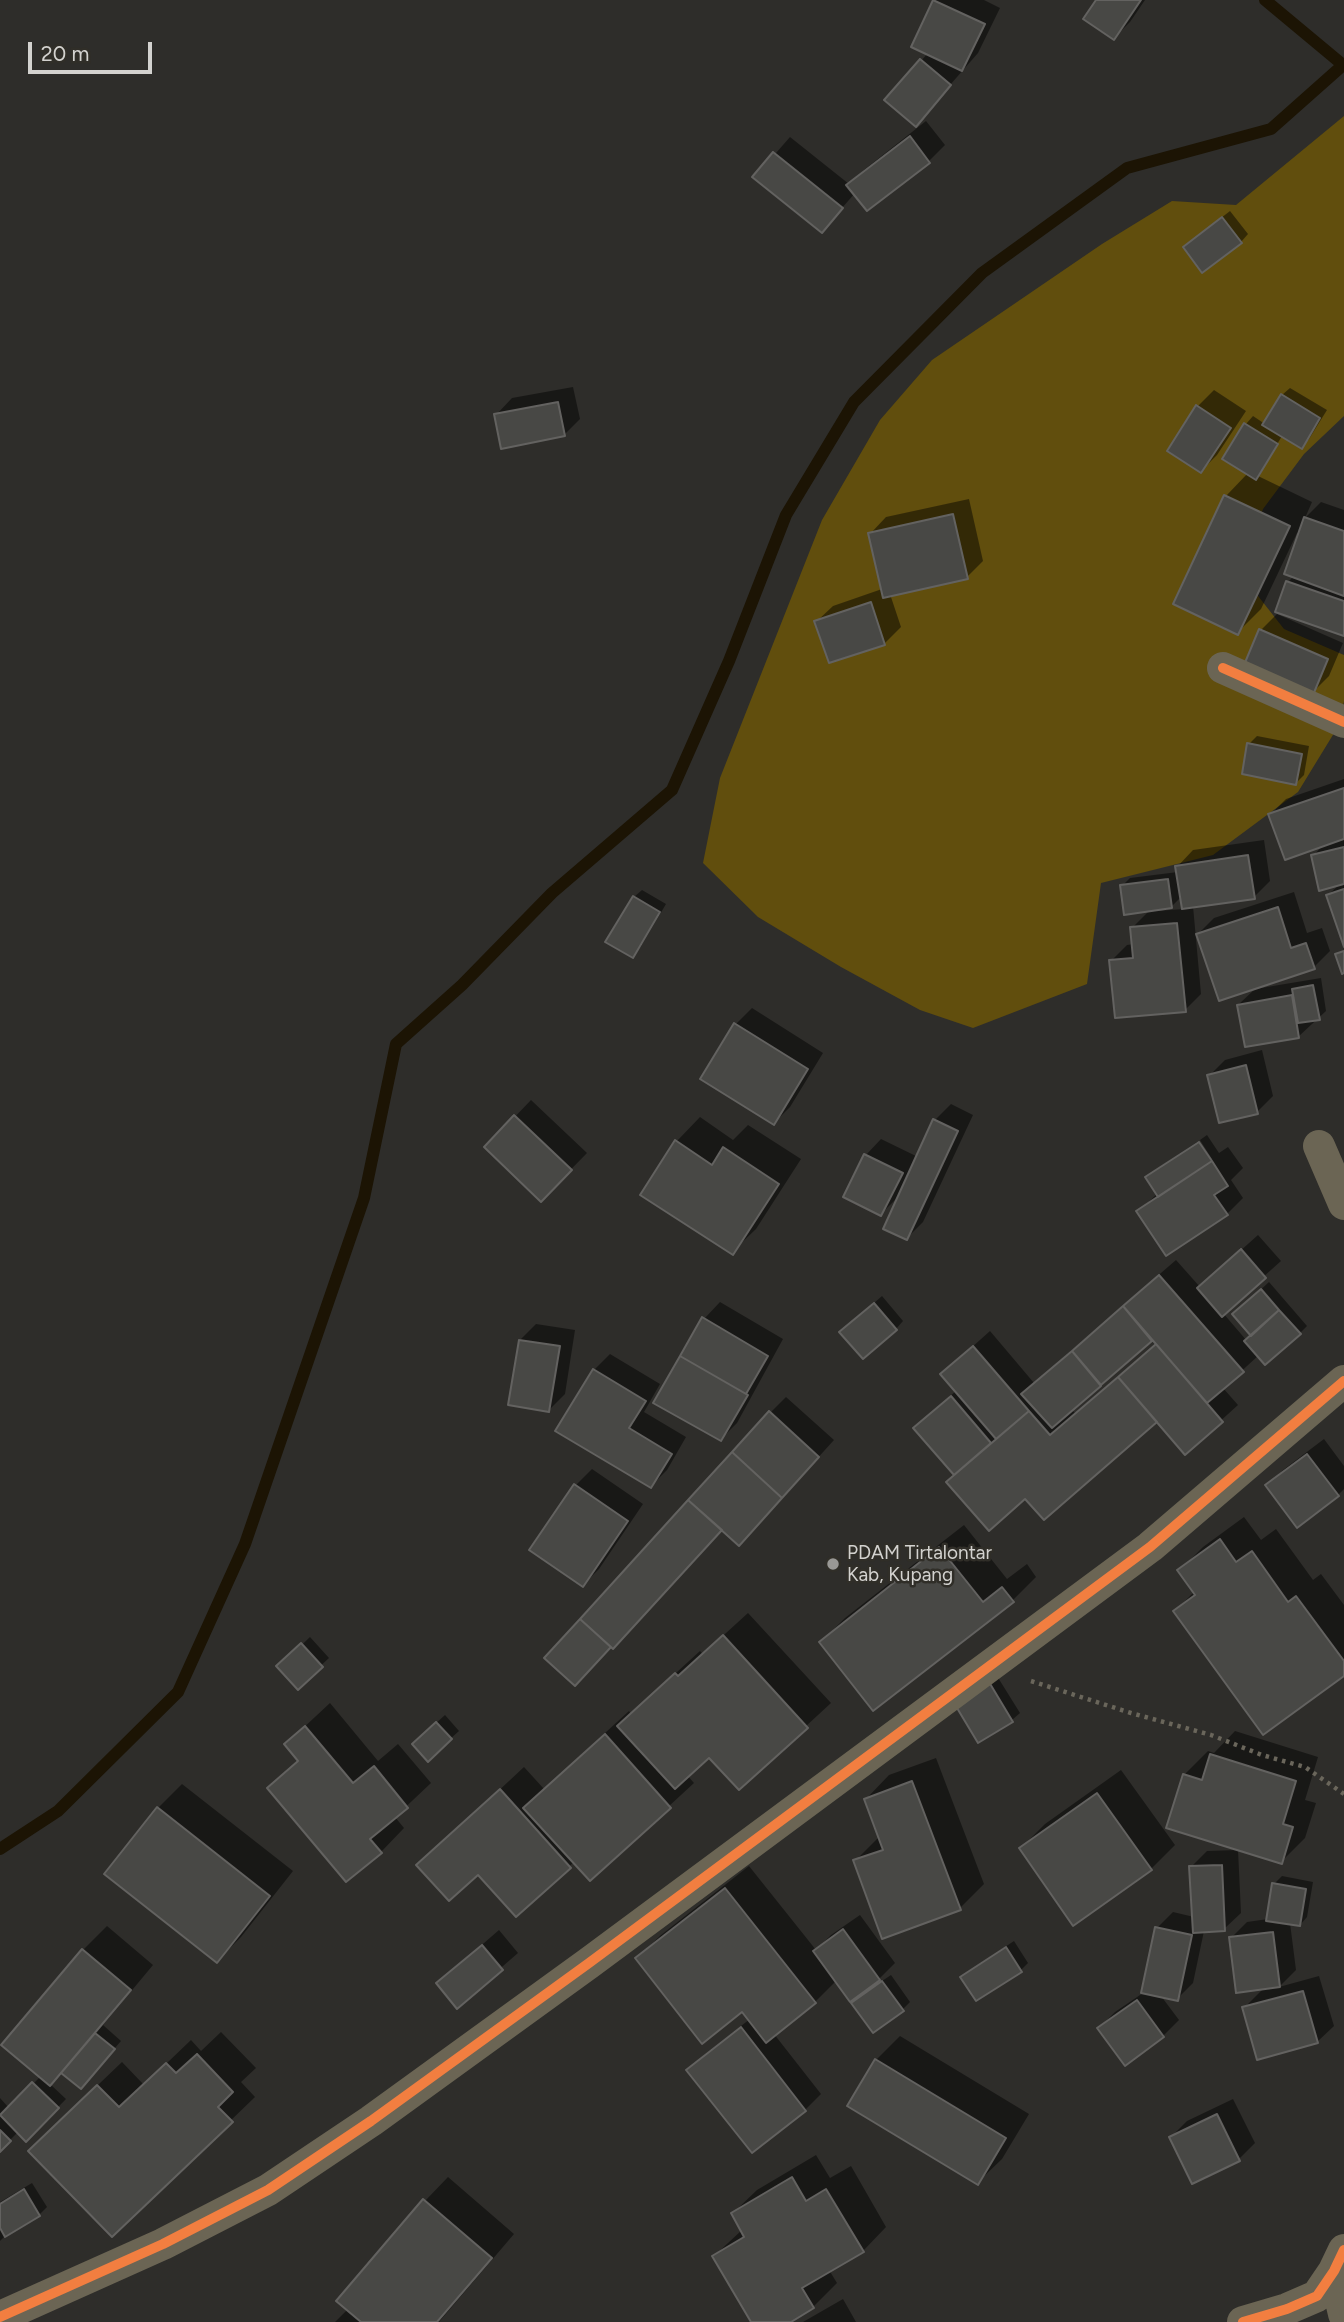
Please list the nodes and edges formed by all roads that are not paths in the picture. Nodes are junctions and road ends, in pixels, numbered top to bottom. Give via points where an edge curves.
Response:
1 (1223, 668) dead end
2 (1344, 722) edge
3 (1319, 1146) dead end
4 (1344, 1204) edge
5 (1344, 1381) edge
6 (1339, 2261) edge
7 (1344, 2314) edge
8 (0, 2317) edge
9 (1243, 2322) edge

1 - 2 street
3 - 4 street
5 - 8 street via 1150,1546 382,2113 268,2190 163,2244
6 - 7 street
6 - 9 street via 1317,2296

